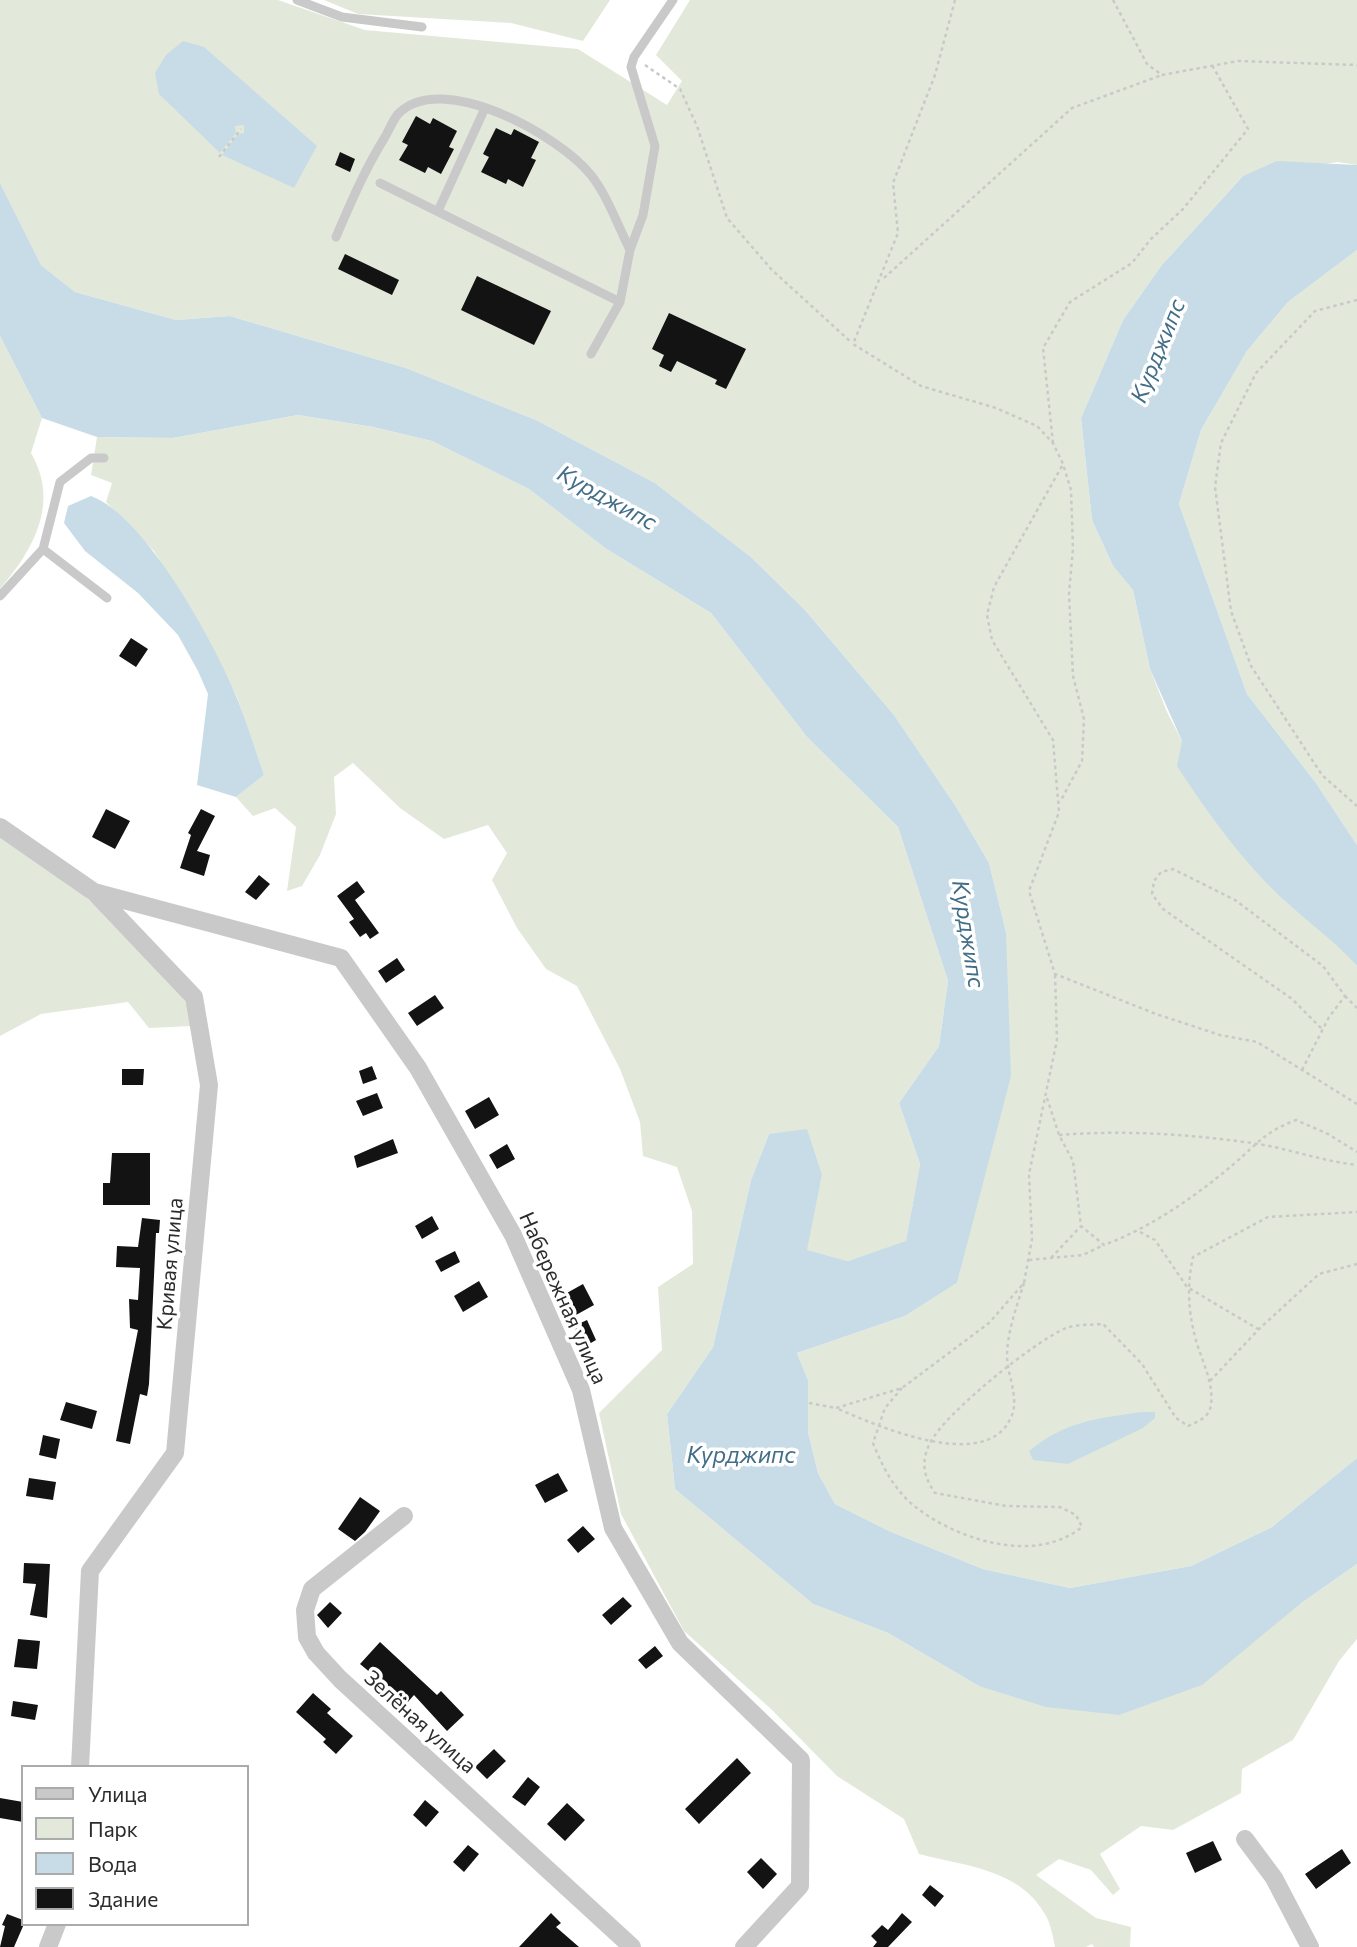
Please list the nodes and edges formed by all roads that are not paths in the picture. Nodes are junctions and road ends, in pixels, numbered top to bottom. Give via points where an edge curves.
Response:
1 (297, 0) edge
2 (673, 0) edge
3 (422, 27) dead end
4 (485, 108) junction
5 (380, 183) dead end
6 (438, 211) junction
7 (336, 237) dead end
8 (630, 250) junction
9 (620, 302) junction
10 (591, 354) dead end
11 (104, 458) dead end
12 (43, 549) junction
13 (0, 596) edge
14 (107, 598) dead end
15 (0, 827) edge
16 (94, 892) junction
17 (404, 1516) dead end
18 (80, 1765) edge
19 (1245, 1839) dead end
20 (56, 1926) edge
21 (48, 1947) edge
22 (632, 1947) edge
23 (744, 1947) edge
24 (1310, 1947) edge

1 - 3 lane via 342,18
2 - 8 lane via 631,67 655,146 643,215
4 - 6 lane
4 - 7 lane via 460,101 419,101 399,114 362,174
4 - 8 lane via 549,138 574,156 593,177
5 - 6 lane
6 - 9 lane
8 - 9 lane
9 - 10 lane
11 - 12 lane via 91,458 60,482
12 - 13 lane
12 - 14 lane
15 - 16 street, Кривая улица
16 - 18 street, Кривая улица via 194,996 209,1085 175,1453 90,1572
16 - 23 street, Набережная улица via 341,958 418,1068 513,1235 581,1390 613,1528 680,1643 801,1760 800,1886
17 - 22 street, Зелёная улица via 312,1589 305,1610 307,1637 340,1679
19 - 24 street via 1274,1878
20 - 21 street

